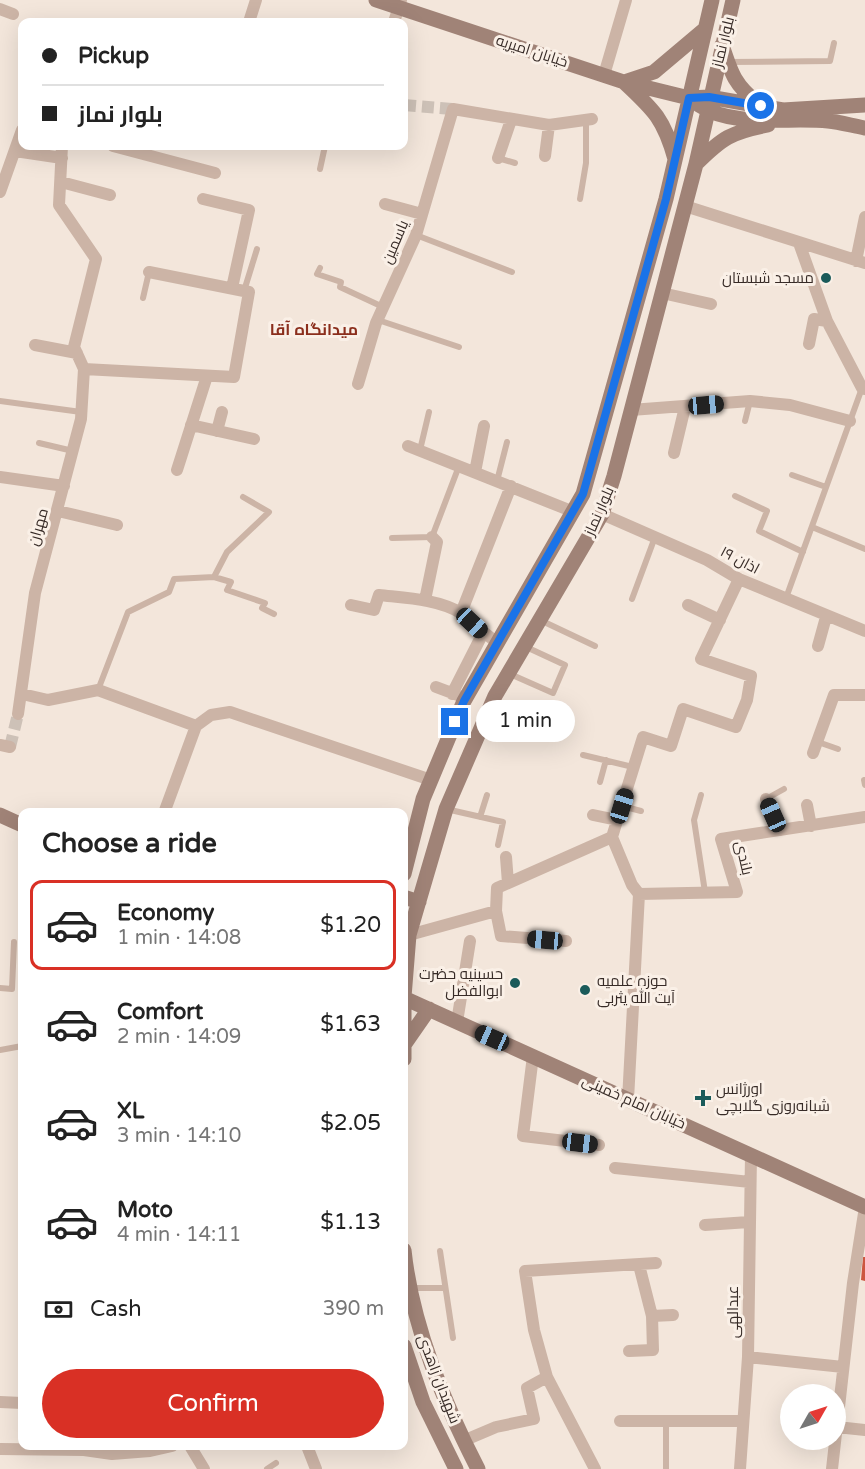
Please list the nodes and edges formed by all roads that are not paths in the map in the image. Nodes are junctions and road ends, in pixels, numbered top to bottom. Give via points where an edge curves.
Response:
1 (256, 0) edge
2 (376, 0) edge
3 (627, 0) edge
4 (712, 0) edge
5 (733, 0) edge
6 (0, 9) edge
7 (398, 10) edge
8 (13, 14) dead end
9 (250, 18) edge
10 (705, 29) junction
11 (834, 43) dead end
12 (721, 45) junction
13 (727, 62) junction
14 (604, 75) junction
15 (624, 82) junction
16 (689, 98) junction
17 (708, 103) junction
18 (865, 105) edge
19 (761, 106) junction
20 (511, 120) junction
21 (589, 120) joint
22 (784, 123) junction
23 (549, 125) junction
24 (865, 128) edge
25 (18, 142) edge
26 (134, 150) edge
27 (324, 150) edge
28 (15, 151) junction
29 (62, 152) edge
30 (498, 158) joint
31 (542, 160) dead end
32 (676, 162) junction
33 (515, 163) dead end
34 (696, 164) junction
35 (321, 169) dead end
36 (215, 173) dead end
37 (61, 182) junction
38 (0, 192) edge
39 (110, 195) dead end
40 (203, 199) dead end
41 (580, 199) dead end
42 (385, 204) dead end
43 (685, 206) junction
44 (423, 214) junction
45 (865, 217) edge
46 (416, 235) junction
47 (799, 243) junction
48 (257, 249) dead end
49 (861, 262) edge
50 (320, 268) dead end
51 (149, 272) joint
52 (512, 272) dead end
53 (238, 289) junction
54 (662, 293) junction
55 (143, 298) dead end
56 (711, 304) dead end
57 (383, 307) junction
58 (377, 319) junction
59 (827, 321) junction
60 (809, 344) dead end
61 (35, 345) dead end
62 (459, 347) dead end
63 (77, 354) junction
64 (84, 369) junction
65 (207, 376) junction
66 (358, 384) dead end
67 (864, 389) edge
68 (0, 401) edge
69 (750, 401) junction
70 (685, 407) junction
71 (631, 410) junction
72 (82, 412) junction
73 (222, 412) dead end
74 (429, 412) dead end
75 (746, 421) dead end
76 (850, 421) junction
77 (191, 425) junction
78 (484, 426) dead end
79 (217, 431) junction
80 (254, 439) dead end
81 (507, 441) dead end
82 (39, 443) dead end
83 (414, 448) joint
84 (73, 451) junction
85 (675, 453) dead end
86 (459, 466) junction
87 (177, 470) dead end
88 (475, 472) junction
89 (792, 475) dead end
90 (0, 477) edge
91 (497, 481) junction
92 (64, 486) junction
93 (511, 486) junction
94 (826, 487) junction
95 (735, 496) dead end
96 (243, 497) dead end
97 (58, 512) junction
98 (574, 512) junction
99 (602, 514) junction
100 (117, 525) dead end
101 (812, 527) junction
102 (432, 537) junction
103 (655, 537) junction
104 (392, 538) dead end
105 (865, 549) edge
106 (803, 552) junction
107 (214, 577) junction
108 (739, 579) junction
109 (632, 599) dead end
110 (786, 599) junction
111 (425, 600) junction
112 (351, 605) dead end
113 (688, 605) dead end
114 (461, 613) junction
115 (274, 614) dead end
116 (826, 616) junction
117 (540, 620) junction
118 (720, 620) junction
119 (865, 631) edge
120 (483, 633) junction
121 (498, 643) junction
122 (524, 646) junction
123 (595, 646) dead end
124 (818, 646) dead end
125 (508, 673) junction
126 (436, 687) dead end
127 (98, 690) junction
128 (22, 694) junction
129 (865, 695) edge
130 (459, 696) junction
131 (18, 714) tunnel mouth
132 (196, 726) junction
133 (815, 747) joint
134 (838, 749) dead end
135 (584, 754) dead end
136 (606, 760) junction
137 (634, 767) junction
138 (431, 780) junction
139 (600, 782) dead end
140 (784, 789) dead end
141 (487, 795) dead end
142 (701, 795) dead end
143 (766, 799) joint
144 (807, 805) dead end
145 (622, 806) junction
146 (166, 808) edge
147 (446, 809) junction
148 (640, 811) dead end
149 (0, 815) edge
150 (592, 815) dead end
151 (480, 817) junction
152 (865, 817) edge
153 (617, 820) junction
154 (18, 823) edge
155 (811, 826) junction
156 (780, 830) junction
157 (612, 837) junction
158 (498, 845) dead end
159 (506, 857) dead end
160 (408, 858) edge
161 (508, 883) junction
162 (705, 893) junction
163 (639, 894) junction
164 (408, 898) edge
165 (420, 902) junction
166 (496, 911) junction
167 (409, 935) junction
168 (470, 940) dead end
169 (566, 941) dead end
170 (14, 942) dead end
171 (408, 948) edge
172 (0, 988) edge
173 (408, 1000) edge
174 (429, 1009) junction
175 (457, 1022) junction
176 (408, 1039) edge
177 (18, 1047) edge
178 (0, 1050) edge
179 (533, 1056) junction
180 (628, 1100) junction
181 (599, 1145) dead end
182 (751, 1155) junction
183 (615, 1168) dead end
184 (750, 1182) junction
185 (865, 1207) edge
186 (749, 1222) junction
187 (705, 1225) dead end
188 (441, 1251) dead end
189 (656, 1263) dead end
190 (639, 1265) junction
191 (859, 1284) edge
192 (408, 1288) joint
193 (445, 1288) junction
194 (652, 1316) junction
195 (673, 1316) dead end
196 (453, 1338) dead end
197 (629, 1351) dead end
198 (748, 1357) junction
199 (843, 1366) junction
200 (408, 1368) edge
201 (547, 1377) junction
202 (841, 1384) edge
203 (0, 1402) edge
204 (18, 1403) edge
205 (666, 1420) junction
206 (620, 1421) dead end
207 (743, 1421) junction
208 (846, 1428) edge
209 (865, 1430) edge
210 (463, 1441) junction
211 (0, 1449) edge
212 (18, 1449) edge
213 (89, 1450) edge
214 (125, 1450) edge
215 (192, 1450) edge
216 (309, 1450) edge
217 (834, 1450) edge
218 (276, 1463) dead end
219 (204, 1469) edge
220 (267, 1469) edge
221 (316, 1469) edge
222 (456, 1469) edge
223 (478, 1469) edge
224 (595, 1469) edge
225 (666, 1469) edge
226 (740, 1469) edge
227 (832, 1469) edge

1 - 9 street
2 - 7 main road, خیابان امیریه
3 - 14 street
4 - 10 main road, بلوار نماز
5 - 12 main road, بلوار نماز
6 - 8 street
7 - 14 main road, خیابان امیریه
10 - 15 main road via 654,72
10 - 16 main road, بلوار نماز
11 - 13 lane via 830,61
12 - 13 main road
12 - 17 main road, بلوار نماز
13 - 19 main road via 741,91
14 - 15 main road, خیابان امیریه
15 - 16 main road, خیابان امیریه
15 - 32 main road via 655,111 668,131
16 - 17 main road, خیابان امیریه
16 - 32 main road, بلوار نماز
17 - 19 main road
17 - 22 main road
17 - 34 main road, بلوار نماز
18 - 19 main road via 783,110
20 - 23 street
20 - 30 street
20 - 44 street, یاسمین via 453,109
21 - 23 street
21 - 41 lane
22 - 24 main road via 827,121
22 - 34 main road via 738,131
23 - 31 street
25 - 28 street
26 - 36 street
27 - 35 lane
28 - 29 street
28 - 38 street
29 - 37 street
30 - 33 lane
32 - 98 main road, بلوار نماز via 586,483
34 - 43 main road, بلوار نماز
37 - 39 street
37 - 63 street via 59,205 96,259 74,347
40 - 53 street via 249,210
42 - 44 street
43 - 47 street
43 - 54 main road, بلوار نماز
44 - 46 street, یاسمین
45 - 49 street
46 - 52 lane
46 - 57 street, یاسمین
47 - 49 street
47 - 59 street
48 - 53 lane
50 - 57 lane via 317,274 343,279 340,286 346,292
51 - 53 street
51 - 55 lane
53 - 65 street via 249,292 234,377
54 - 56 street
54 - 71 main road, بلوار نماز
57 - 58 street, یاسمین
58 - 62 lane
58 - 66 street, یاسمین
59 - 60 street via 814,319
59 - 67 street
61 - 63 street
63 - 64 street
64 - 65 street
64 - 72 street, مهران
65 - 77 street
67 - 76 lane
68 - 72 lane
69 - 70 street
69 - 75 lane
69 - 76 street via 790,405
70 - 71 street
70 - 85 street
71 - 99 main road, بلوار نماز
72 - 84 street, مهران
73 - 79 street
74 - 83 lane
76 - 94 lane
77 - 79 street
77 - 87 street
78 - 88 street
79 - 80 street
81 - 91 lane
82 - 84 lane
83 - 86 street
84 - 92 street, مهران
86 - 88 street
86 - 102 lane
88 - 91 street
89 - 94 lane
90 - 92 street
91 - 93 street
92 - 97 street, مهران
93 - 98 street
93 - 114 street
94 - 101 lane
95 - 106 lane via 767,511 759,531
96 - 107 lane via 269,512 227,552
97 - 100 street
97 - 128 street, مهران via 35,593
98 - 121 main road, بلوار نماز
99 - 103 street, اذان ۱۹
99 - 117 main road, بلوار نماز
101 - 105 lane
101 - 106 lane
102 - 104 lane
102 - 111 street via 438,542
103 - 108 street, اذان ۱۹ via 708,560
103 - 109 lane
106 - 110 lane
107 - 115 lane via 231,582 227,590 265,603 262,608
107 - 127 lane via 174,579 169,592 128,612
108 - 110 street, اذان ۱۹
108 - 118 street
110 - 116 street, اذان ۱۹
111 - 112 street via 379,595 374,610
111 - 114 street
113 - 118 street
114 - 120 street
116 - 119 street, اذان ۱۹
116 - 124 street
117 - 122 main road, بلوار نماز
117 - 123 lane
118 - 137 street via 701,659 751,676 736,727 683,709 671,747 643,737
120 - 121 street
120 - 130 street
121 - 130 main road, بلوار نماز
122 - 125 main road, بلوار نماز
122 - 125 lane via 565,665 553,693
125 - 147 main road, بلوار نماز
126 - 130 street
127 - 128 street via 48,700
127 - 132 street
128 - 131 street, مهران
129 - 133 street via 834,695
130 - 138 main road, بلوار نماز
132 - 138 street via 211,715 230,712
132 - 146 street
133 - 134 lane
135 - 136 lane
136 - 137 lane
136 - 139 lane
137 - 145 street
138 - 160 main road, بلوار نماز
140 - 143 lane
141 - 151 lane
142 - 162 lane via 694,820
143 - 156 street
144 - 155 street
145 - 148 lane
145 - 153 street
147 - 151 lane
147 - 165 main road, بلوار نماز
149 - 154 main road
150 - 153 street
151 - 158 lane via 503,822
152 - 155 street, بلندی
153 - 157 street
155 - 156 street, بلندی
156 - 162 street, بلندی via 721,839 737,892
157 - 161 street
157 - 163 street
159 - 161 street
161 - 166 street via 497,888
162 - 163 street, بلندی
163 - 180 street
164 - 165 main road
165 - 167 main road, بلوار نماز
166 - 167 street
166 - 169 street via 501,936
167 - 171 main road, بلوار نماز
168 - 175 street
170 - 172 lane via 12,989
173 - 174 main road, خیابان امام خمینی
174 - 175 main road, خیابان امام خمینی
174 - 176 main road
175 - 179 main road, خیابان امام خمینی
177 - 178 lane
179 - 180 main road, خیابان امام خمینی
179 - 181 street via 523,1136
180 - 182 main road, خیابان امام خمینی
182 - 184 street, عبدالهی
182 - 185 main road, خیابان امام خمینی
183 - 184 street
184 - 186 street, عبدالهی
185 - 191 street
186 - 187 street
186 - 198 street, عبدالهی
188 - 193 lane
189 - 190 street
190 - 194 street
190 - 201 street via 525,1271 534,1330
191 - 199 street
192 - 193 lane
192 - 210 main road, شهیدان زاهدی via 429,1357
193 - 196 lane
194 - 195 street
194 - 197 street via 653,1350
198 - 199 street
198 - 207 street, عبدالهی
199 - 202 street
200 - 222 main road, شهیدان زاهدی
201 - 210 street via 526,1388 534,1419 496,1427
201 - 224 street
203 - 204 street
205 - 206 street
205 - 207 street
205 - 225 lane
207 - 226 street, عبدالهی
208 - 209 street
210 - 223 main road, شهیدان زاهدی
211 - 212 street
213 - 214 street via 99,1454
215 - 219 street
216 - 221 street
217 - 227 street
218 - 220 lane

